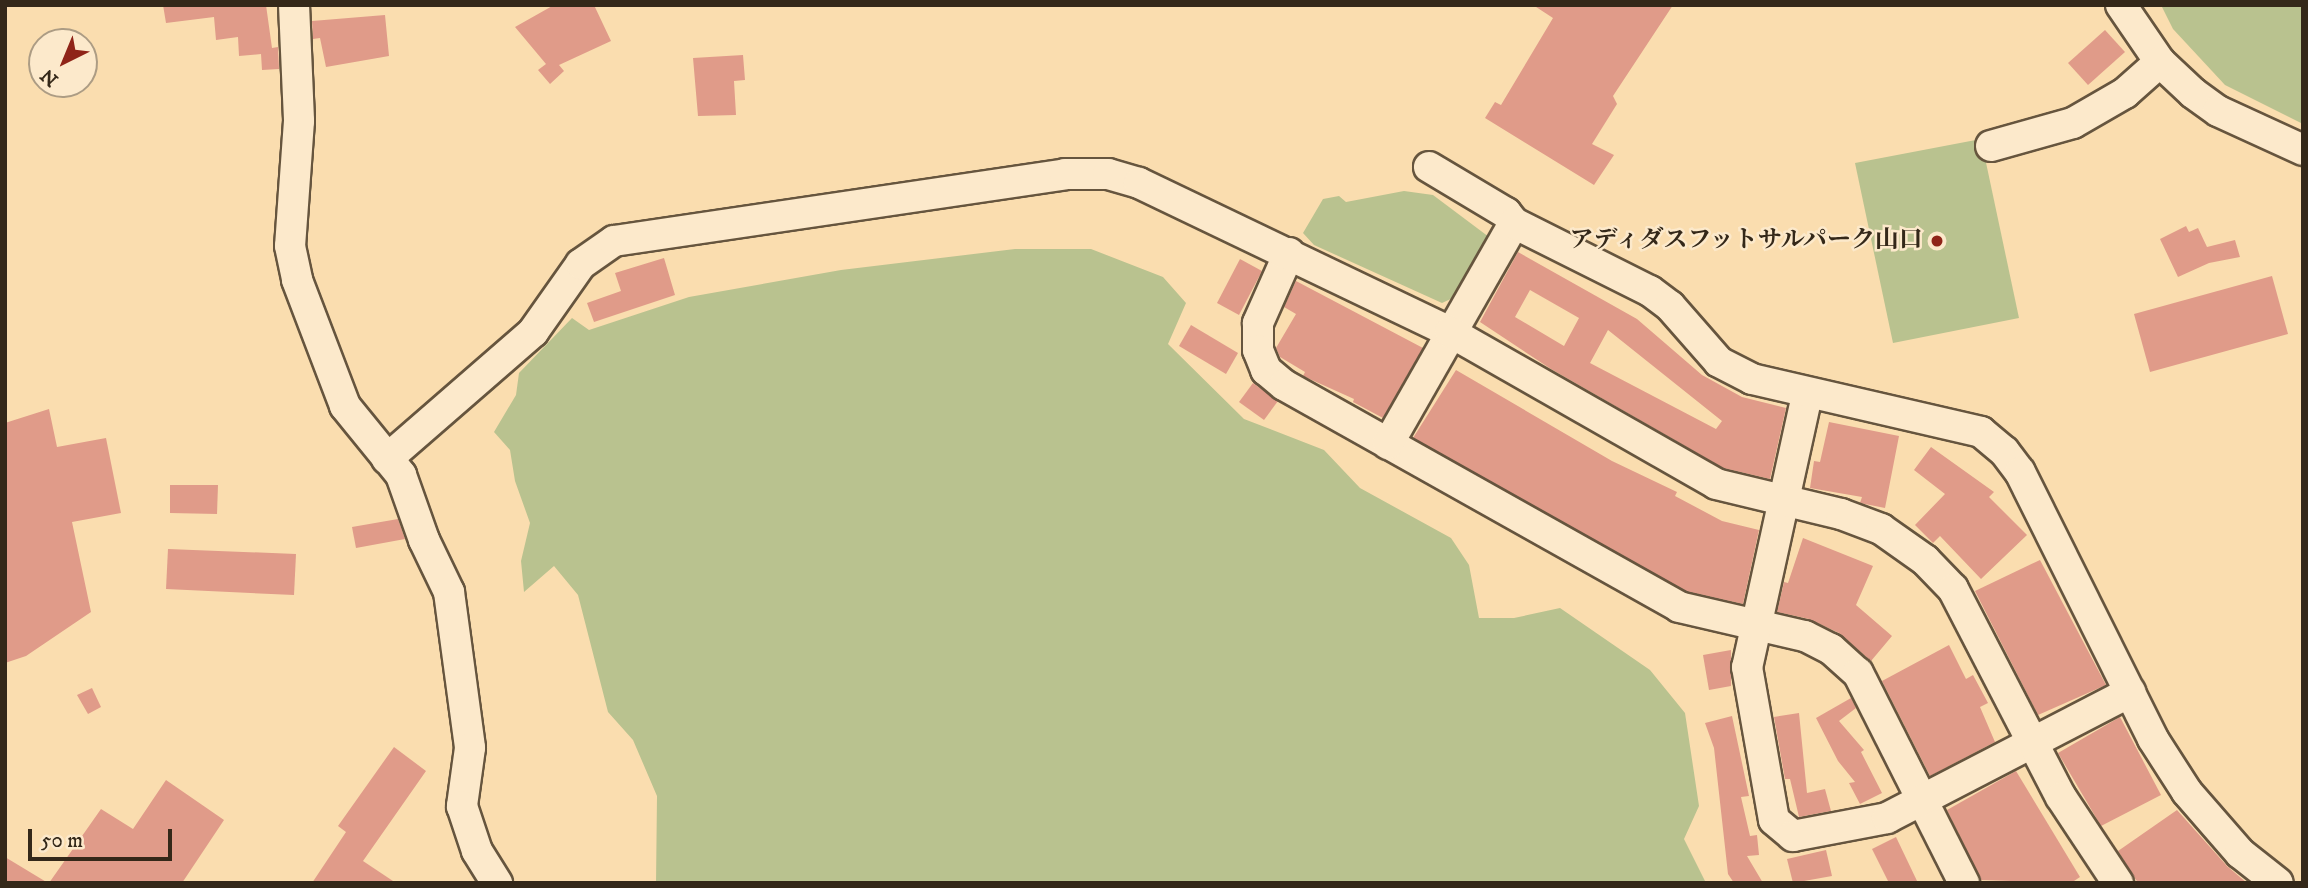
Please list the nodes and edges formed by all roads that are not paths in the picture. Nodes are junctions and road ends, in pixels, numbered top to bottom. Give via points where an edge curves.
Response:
1 (294, 5) edge
2 (2121, 5) edge
3 (2160, 62) junction
4 (1991, 146) dead end
5 (2303, 150) edge
6 (1429, 167) dead end
7 (1514, 223) junction
8 (1289, 253) junction
9 (1451, 332) junction
10 (1807, 395) junction
11 (1388, 444) junction
12 (387, 459) junction
13 (1782, 502) junction
14 (1758, 625) junction
15 (2130, 692) junction
16 (2033, 744) junction
17 (1923, 800) junction
18 (497, 883) edge
19 (1965, 883) edge
20 (2118, 883) edge
21 (2278, 883) edge

1 - 12 street via 299,121 290,246 297,280 345,406
2 - 3 street
3 - 4 street via 2125,93 2073,123
3 - 5 street via 2218,111
6 - 7 street via 1506,213
7 - 9 street
7 - 10 street via 1650,291 1670,306 1719,362 1752,379
8 - 9 street
8 - 11 street via 1258,323 1258,349 1266,370
8 - 12 street via 1139,183 1108,174 1065,174 614,241 581,264 533,332
9 - 11 street
9 - 13 street via 1716,484
10 - 13 street
10 - 15 street via 1981,432 2004,451 2020,472
11 - 14 street via 1679,607
12 - 18 street via 411,495 424,540 449,592 470,748 461,806 477,851
13 - 14 street
13 - 16 street via 1881,529 1925,560 1953,589
14 - 17 street via 1805,636 1831,649 1858,673
14 - 17 street via 1747,667 1773,820 1793,836 1887,818
15 - 16 street
15 - 21 street via 2187,792 2240,853
16 - 17 street
16 - 20 street via 2061,797
17 - 19 street

